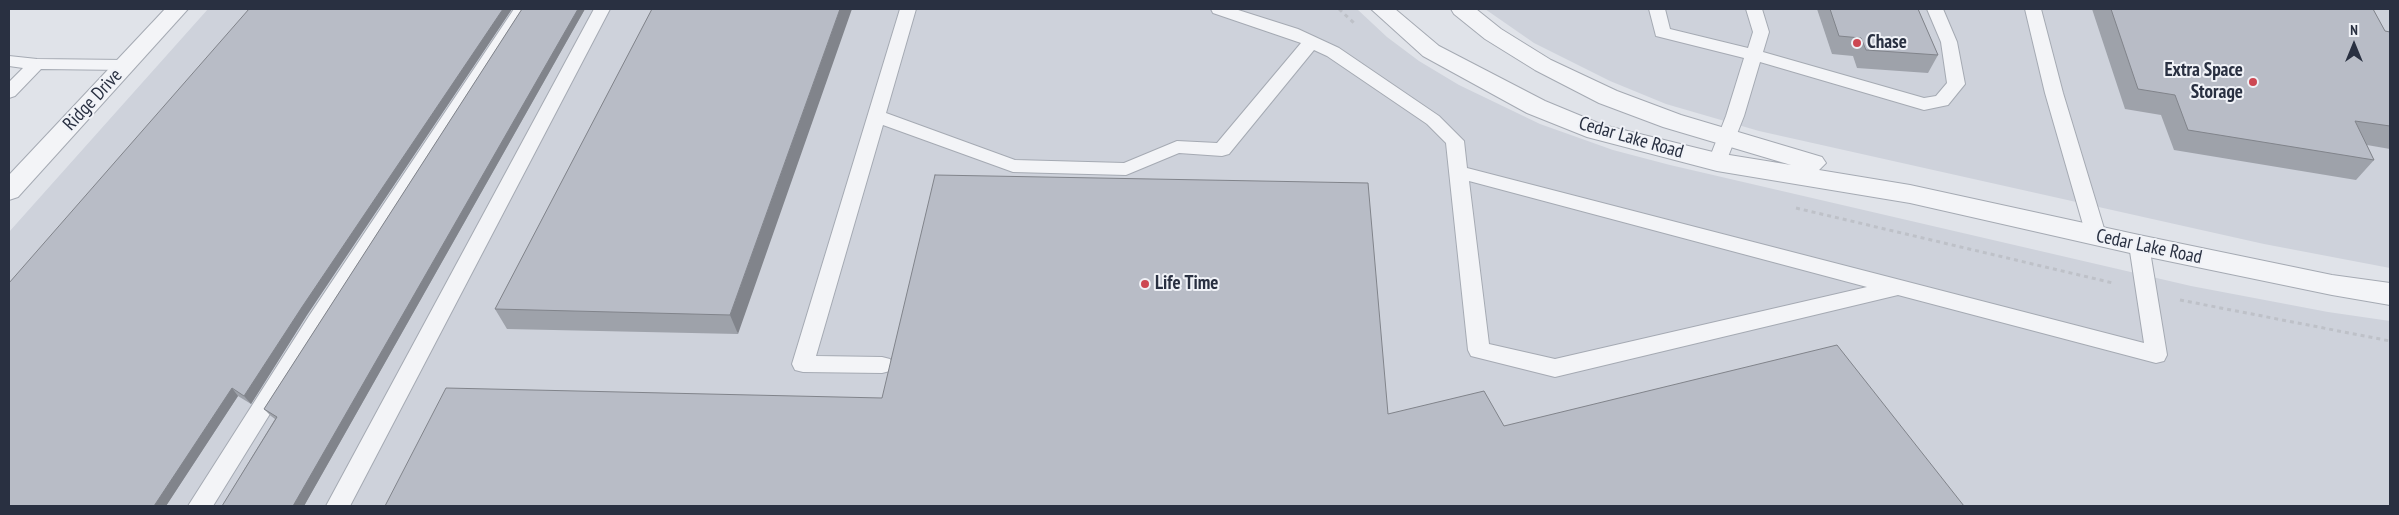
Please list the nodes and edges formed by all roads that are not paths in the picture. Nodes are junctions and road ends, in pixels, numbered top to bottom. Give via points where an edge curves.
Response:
1 (177, 9) edge
2 (522, 9) edge
3 (602, 9) edge
4 (908, 9) edge
5 (1219, 9) edge
6 (1382, 9) edge
7 (1462, 9) edge
8 (1657, 9) edge
9 (1754, 9) edge
10 (1935, 9) edge
11 (2033, 9) edge
12 (1311, 42) junction
13 (1754, 54) junction
14 (9, 61) edge
15 (36, 64) junction
16 (125, 65) junction
17 (9, 92) edge
18 (876, 116) junction
19 (1727, 136) junction
20 (1717, 162) junction
21 (1459, 172) junction
22 (9, 191) edge
23 (1910, 194) junction
24 (2096, 236) junction
25 (2138, 245) junction
26 (1899, 287) junction
27 (2390, 294) edge
28 (882, 365) dead end
29 (200, 506) edge
30 (338, 506) edge

1 - 16 street, Ridge Drive
2 - 29 lane via 316,322
3 - 30 lane
4 - 18 lane
5 - 12 lane
6 - 20 street, Cedar Lake Road via 1431,51 1536,107 1596,131
7 - 19 street, Cedar Lake Road via 1493,34 1535,60 1608,97 1672,121
8 - 13 lane via 1662,32
9 - 13 lane via 1761,32
10 - 13 lane via 1949,42 1956,84 1942,101 1924,104
11 - 24 lane
12 - 18 lane via 1222,150 1177,147 1126,169 1013,166
12 - 21 lane via 1333,52 1433,120 1455,141
13 - 19 lane
14 - 15 lane
15 - 16 lane
15 - 17 lane
16 - 22 street, Ridge Drive
18 - 28 lane via 803,364
19 - 20 lane
19 - 23 street, Cedar Lake Road
20 - 23 street, Cedar Lake Road
21 - 26 lane
21 - 26 lane via 1479,350 1554,368
23 - 24 street, Cedar Lake Road
24 - 25 street, Cedar Lake Road
25 - 26 lane via 2156,355
25 - 27 street, Cedar Lake Road

